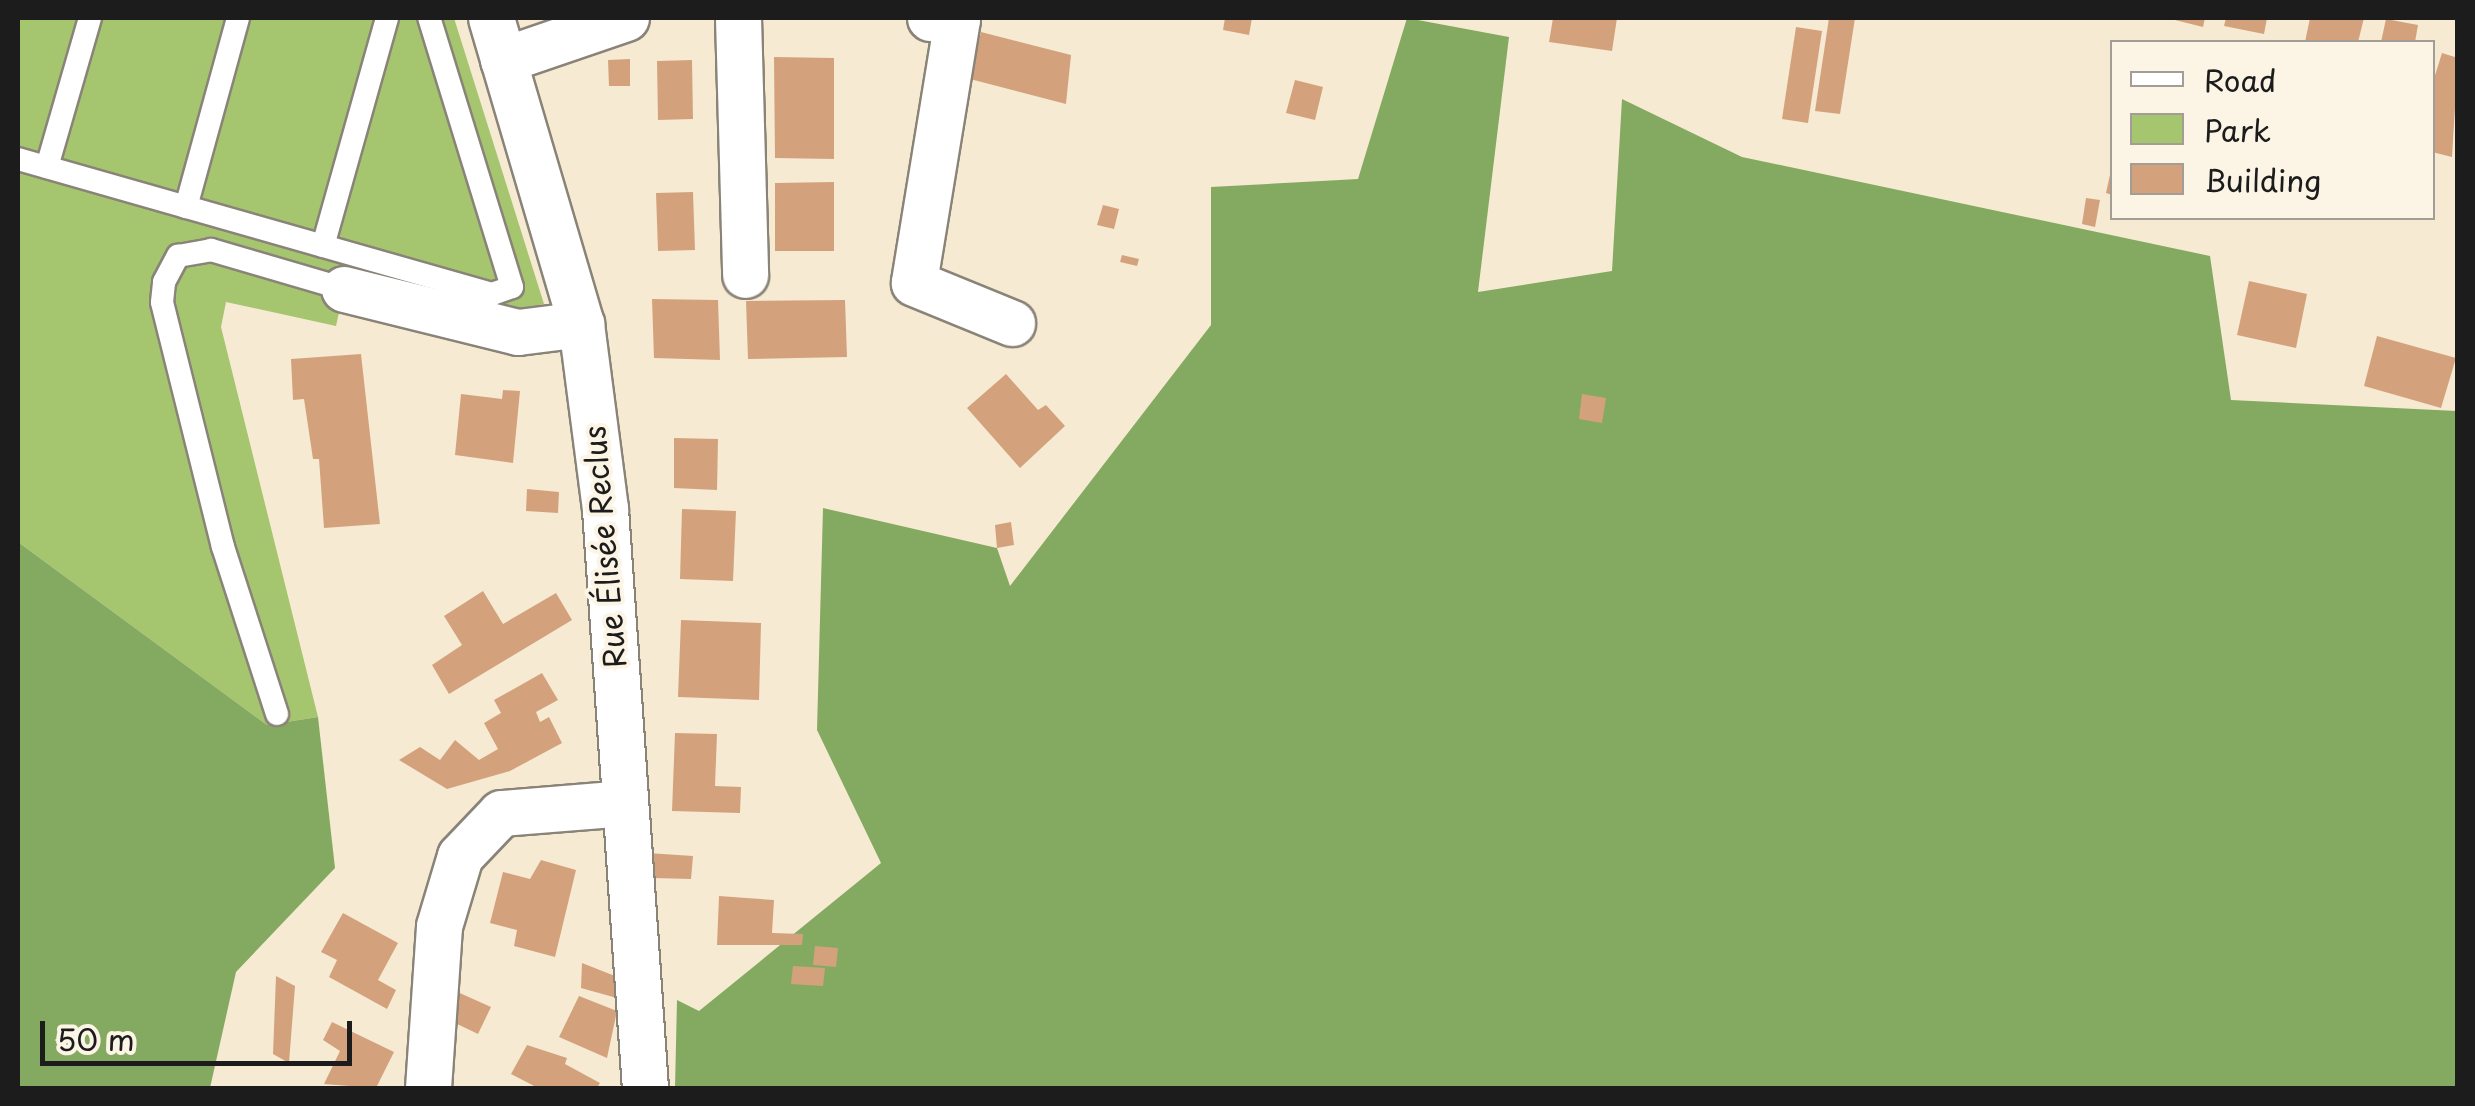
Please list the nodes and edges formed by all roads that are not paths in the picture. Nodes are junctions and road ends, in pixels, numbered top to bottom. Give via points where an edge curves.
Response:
1 (90, 18) edge
2 (238, 18) edge
3 (388, 18) edge
4 (429, 18) edge
5 (626, 18) edge
6 (738, 18) edge
7 (930, 18) edge
8 (497, 39) edge
9 (18, 159) edge
10 (47, 167) junction
11 (186, 207) junction
12 (323, 246) junction
13 (745, 275) dead end
14 (344, 289) joint
15 (1012, 323) dead end
16 (580, 324) junction
17 (277, 714) dead end
18 (625, 804) junction
19 (428, 1088) edge
20 (645, 1088) edge

1 - 10 lane
2 - 11 lane
3 - 12 lane
4 - 12 lane via 512,287 492,294
5 - 8 street
6 - 13 street
7 - 15 street via 958,19 914,283
8 - 16 street, Rue Élisée Reclus
9 - 10 lane
10 - 11 lane
11 - 12 lane
14 - 16 street via 518,332
14 - 17 lane via 194,251 170,267 162,302 223,547
16 - 18 street, Rue Élisée Reclus via 605,508
18 - 19 street via 501,813 460,856 440,926
18 - 20 street, Rue Élisée Reclus

